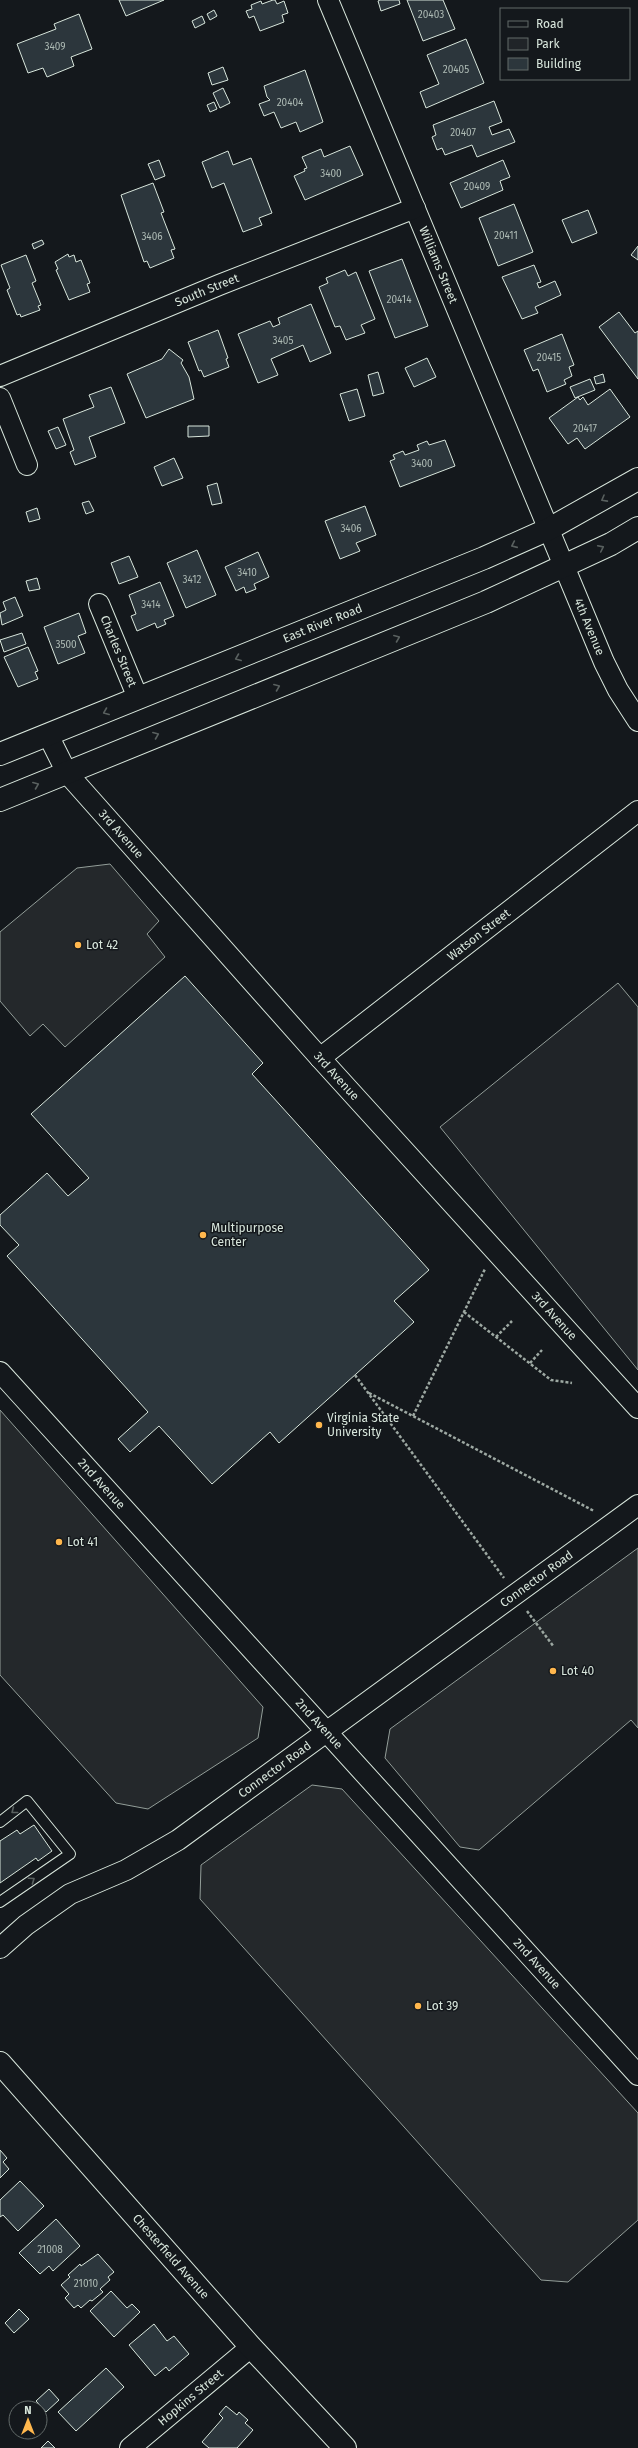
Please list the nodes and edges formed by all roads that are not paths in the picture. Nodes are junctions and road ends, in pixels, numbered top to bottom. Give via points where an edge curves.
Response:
1 (328, 0) edge
2 (415, 208) junction
3 (0, 376) edge
4 (0, 398) edge
5 (27, 465) dead end
6 (638, 479) edge
7 (638, 528) edge
8 (549, 529) junction
9 (566, 565) junction
10 (99, 604) dead end
11 (138, 698) junction
12 (638, 721) edge
13 (48, 735) junction
14 (0, 754) edge
15 (67, 773) junction
16 (0, 800) edge
17 (638, 811) edge
18 (320, 1058) junction
19 (0, 1372) edge
20 (638, 1408) edge
21 (638, 1505) edge
22 (327, 1732) junction
23 (0, 1822) edge
24 (0, 1902) edge
25 (0, 1948) edge
26 (0, 2063) edge
27 (638, 2075) edge
28 (251, 2347) junction
29 (130, 2448) edge
30 (345, 2448) edge

1 - 2 street, Williams Street
2 - 3 street, South Street via 219,285
2 - 8 street, Williams Street
4 - 5 street
6 -> 8 main road, East River Road
9 -> 7 main road
8 - 9 street, 4th Avenue
8 -> 11 main road, East River Road
9 - 12 street, 4th Avenue via 604,662
15 -> 9 main road via 479,605
10 - 11 street, Charles Street
11 -> 13 main road, East River Road
13 - 14 main road, East River Road
13 - 15 street, 3rd Avenue
16 -> 15 main road
15 - 18 street, 3rd Avenue
17 - 18 street, Watson Street
18 - 20 street, 3rd Avenue
19 - 22 street, 2nd Avenue
21 - 22 street, Connector Road
22 - 25 street, Connector Road via 178,1840 126,1870 70,1894 26,1925
22 - 27 street, 2nd Avenue
24 -> 23 lane via 70,1854 27,1801
26 - 28 main road, Chesterfield Avenue
28 - 29 street, Hopkins Street
28 - 30 main road, Chesterfield Avenue

